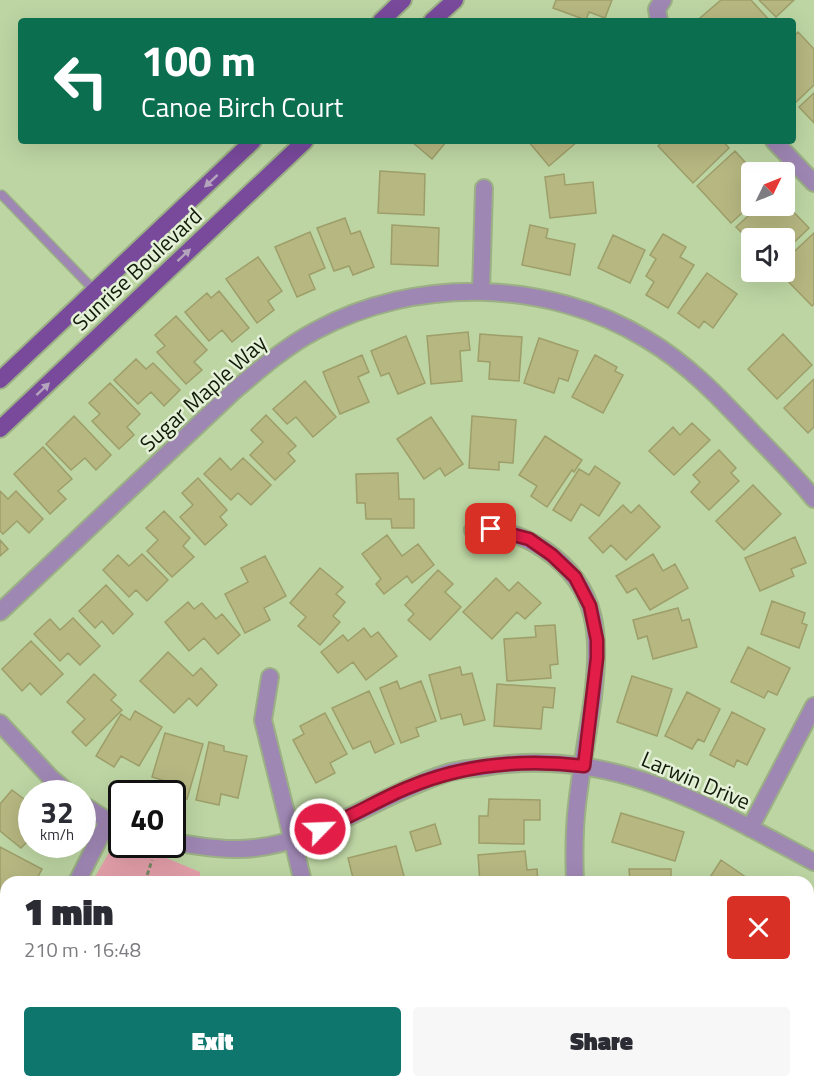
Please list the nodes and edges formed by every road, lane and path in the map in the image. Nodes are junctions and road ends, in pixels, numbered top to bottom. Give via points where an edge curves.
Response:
1 (403, 0) edge
2 (455, 0) edge
3 (663, 0) edge
4 (384, 18) edge
5 (435, 18) edge
6 (658, 18) edge
7 (250, 144) edge
8 (302, 144) edge
9 (777, 144) edge
10 (814, 183) edge
11 (484, 188) dead end
12 (2, 195) dead end
13 (94, 290) junction
14 (481, 291) junction
15 (0, 380) edge
16 (0, 429) edge
17 (814, 499) edge
18 (473, 530) dead end
19 (0, 612) edge
20 (270, 677) dead end
21 (814, 706) edge
22 (0, 723) edge
23 (584, 766) junction
24 (54, 780) edge
25 (750, 828) junction
26 (108, 834) edge
27 (292, 840) junction
28 (186, 843) edge
29 (152, 860) dead end
30 (814, 862) edge
31 (81, 876) edge
32 (147, 876) edge
33 (301, 876) edge
34 (575, 876) edge

1 - 4 main road
2 - 5 main road
3 - 6 street via 657,9
7 -> 13 main road, Sunrise Boulevard
16 -> 8 main road, Sunrise Boulevard
9 - 10 street
11 - 14 street
12 - 13 lane
13 - 15 main road, Sunrise Boulevard
14 - 17 street, Sugar Maple Way via 548,300 615,322 647,339 710,387
14 - 19 street, Sugar Maple Way via 415,297 378,306 346,316 291,345 234,391
18 - 23 street via 491,529 529,539 575,577 590,606 597,658
20 - 27 street via 263,720
21 - 25 street
22 - 24 street
23 - 25 street, Larwin Drive via 631,775 693,798
23 - 27 street, Larwin Drive via 536,762 446,773
23 - 34 street via 577,803
25 - 30 street, Larwin Drive
26 - 31 street
27 - 28 street, Larwin Drive via 241,849
27 - 33 street
29 - 32 path

